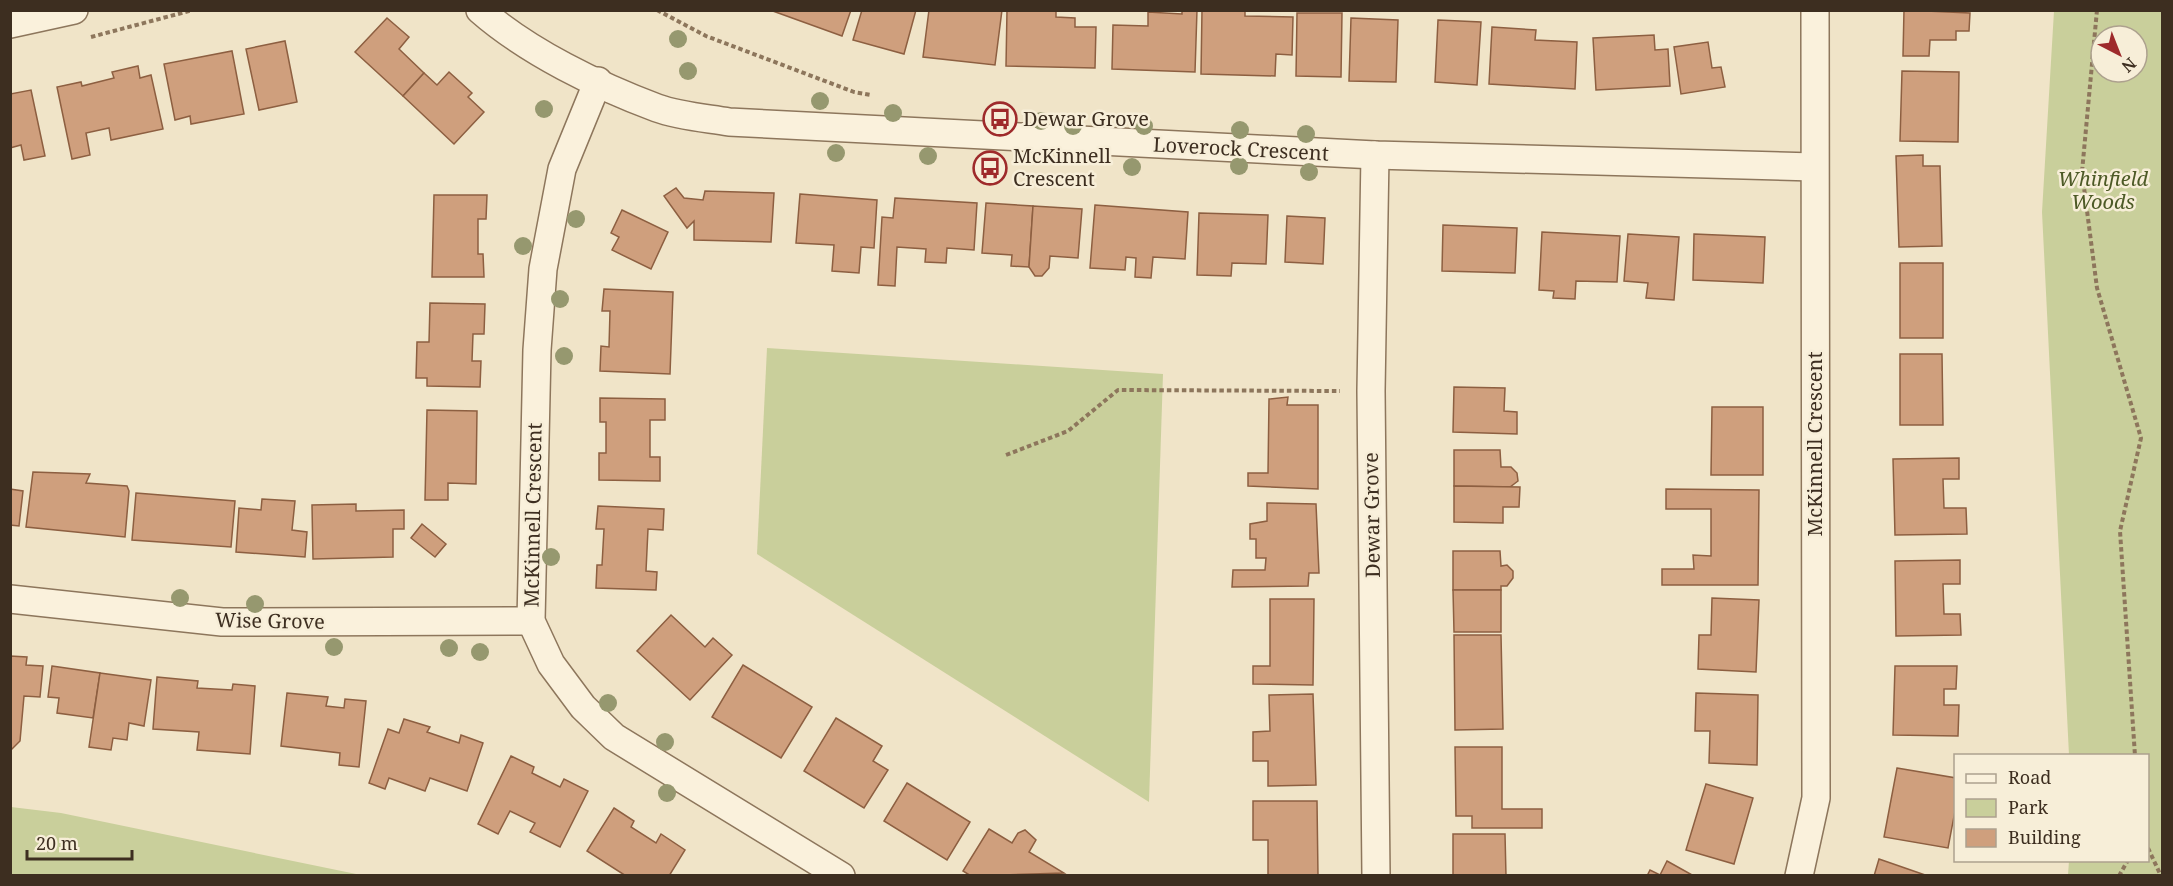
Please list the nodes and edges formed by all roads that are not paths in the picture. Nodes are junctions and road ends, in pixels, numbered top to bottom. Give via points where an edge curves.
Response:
1 (74, 10) edge
2 (480, 10) edge
3 (1815, 10) edge
4 (10, 24) edge
5 (598, 81) junction
6 (1375, 155) junction
7 (1814, 167) junction
8 (10, 599) edge
9 (531, 621) junction
10 (841, 876) edge
11 (1376, 876) edge
12 (1799, 876) edge

1 - 4 street
2 - 5 street, Loverock Crescent via 538,52
3 - 7 street, McKinnell Crescent
5 - 6 street, Loverock Crescent via 658,108 729,123
5 - 9 street, McKinnell Crescent via 562,169 543,270 537,350
6 - 7 street, Loverock Crescent
6 - 11 street, Dewar Grove via 1371,391
7 - 12 street, McKinnell Crescent via 1816,798
8 - 9 street, Wise Grove via 222,622
9 - 10 street, McKinnell Crescent via 551,664 583,706 614,737

